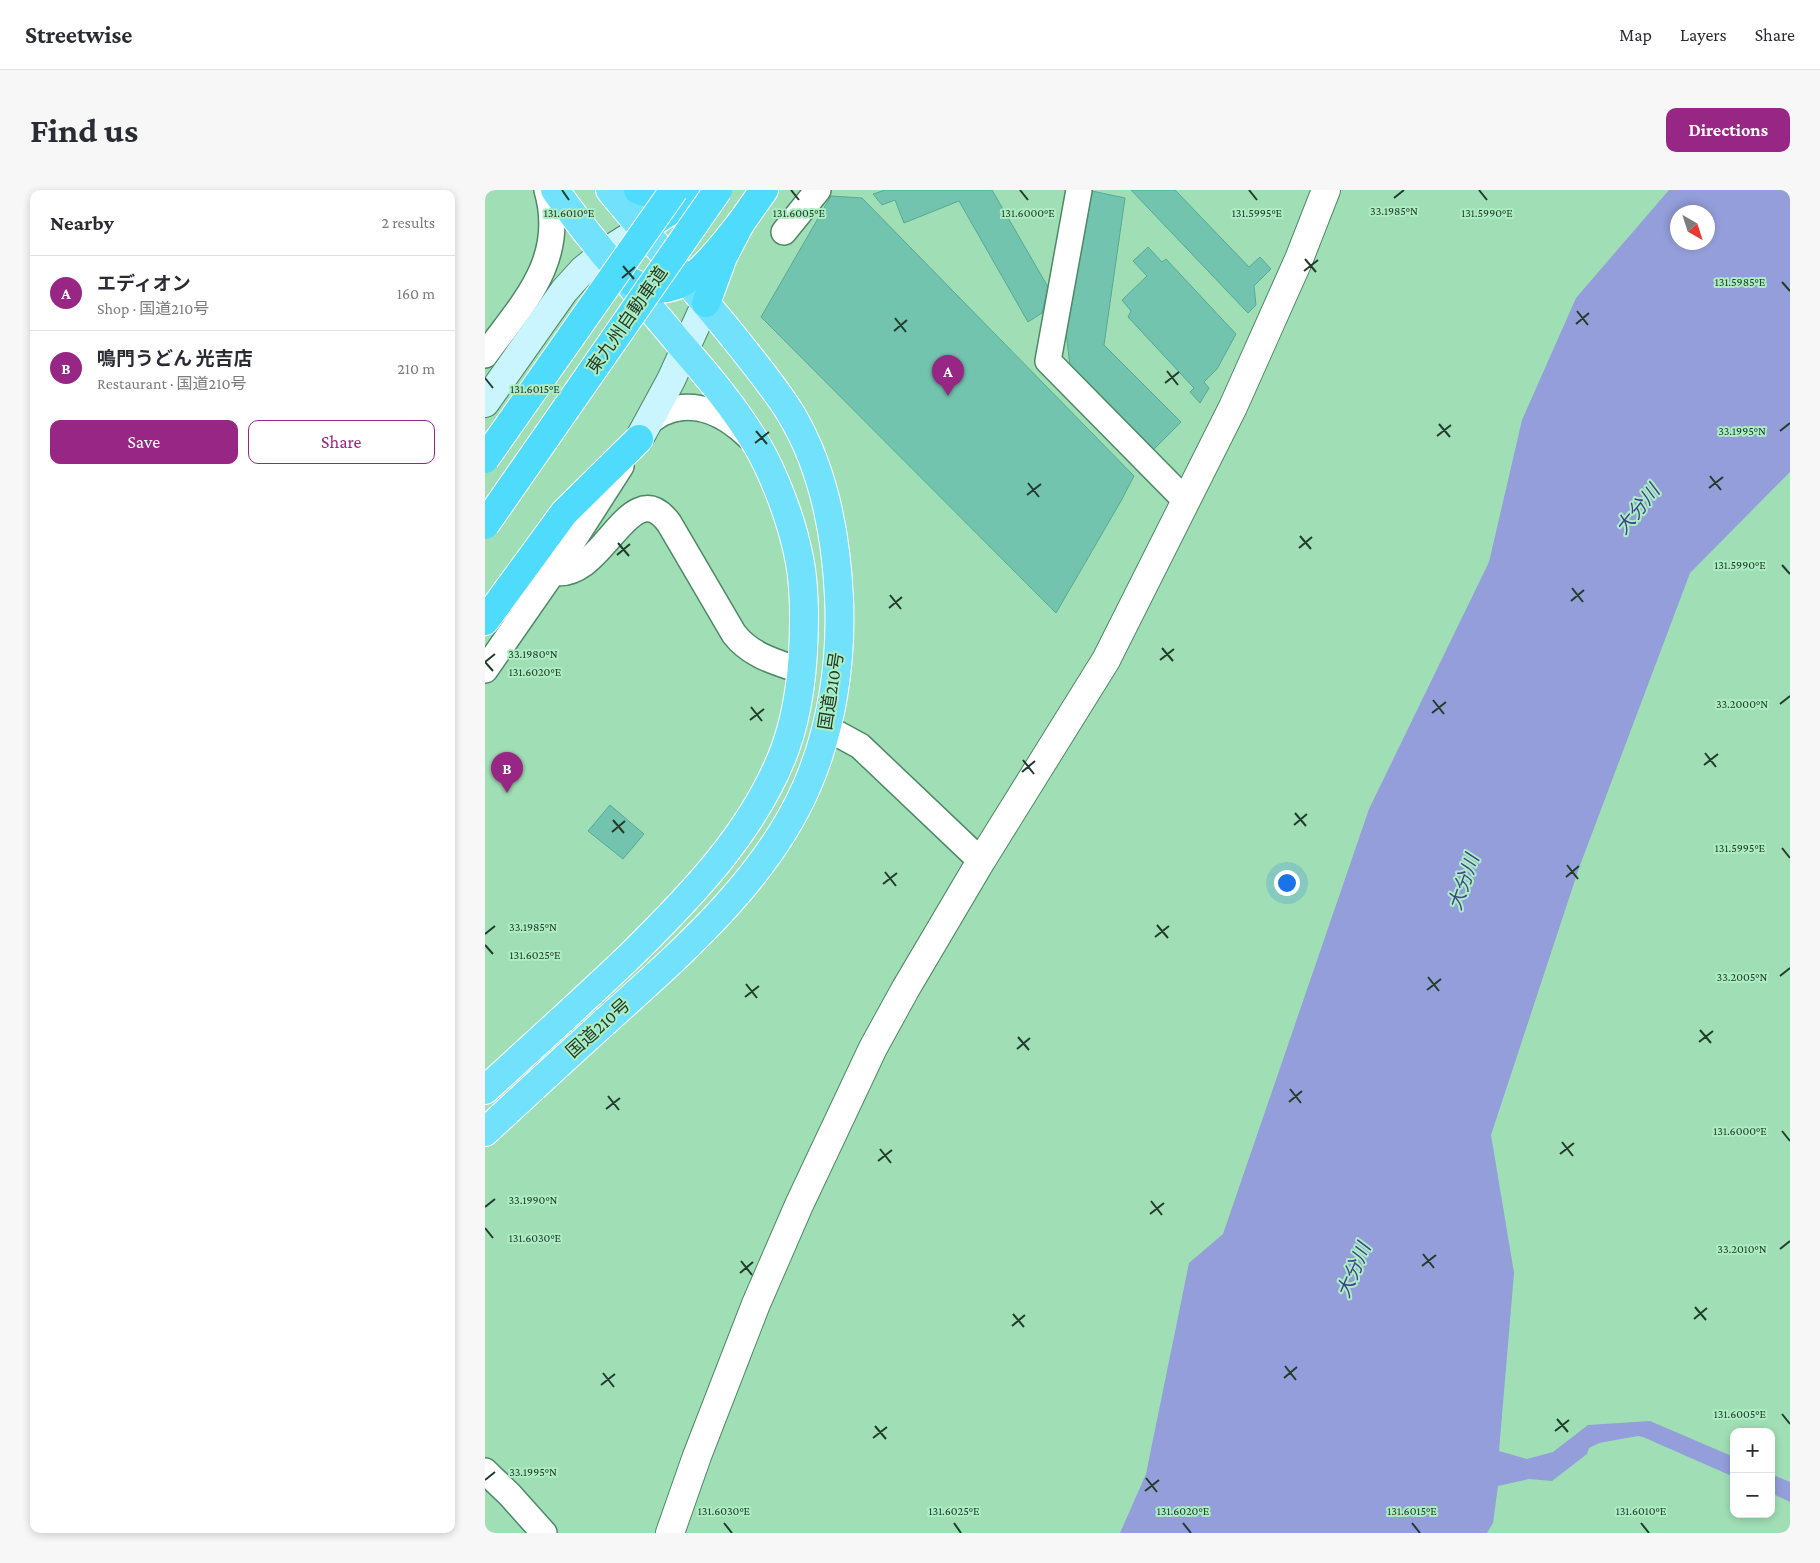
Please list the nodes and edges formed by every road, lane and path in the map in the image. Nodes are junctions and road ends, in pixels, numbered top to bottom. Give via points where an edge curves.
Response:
1 (547, 190) edge
2 (555, 190) edge
3 (609, 190) edge
4 (638, 190) edge
5 (673, 190) edge
6 (700, 190) edge
7 (718, 190) edge
8 (765, 190) edge
9 (818, 190) edge
10 (1079, 190) edge
11 (1326, 190) edge
12 (740, 224) junction
13 (642, 229) junction
14 (784, 232) dead end
15 (604, 254) junction
16 (624, 278) junction
17 (687, 280) junction
18 (705, 302) junction
19 (685, 350) junction
20 (485, 355) edge
21 (485, 403) edge
22 (644, 430) junction
23 (759, 447) junction
24 (485, 459) edge
25 (1186, 501) junction
26 (485, 525) edge
27 (553, 572) junction
28 (485, 621) edge
29 (485, 670) edge
30 (802, 671) junction
31 (827, 728) junction
32 (981, 862) junction
33 (485, 1090) edge
34 (485, 1132) edge
35 (485, 1471) edge
36 (545, 1533) edge
37 (670, 1533) edge

1 - 20 street via 553,219 549,255 524,300
2 - 15 highway, 国道210号
3 - 13 highway, 国道210号
4 - 5 highway via 646,193
5 - 24 highway, 東九州自動車道, bridge
6 - 13 highway
7 - 26 highway, 東九州自動車道, bridge
8 - 12 highway
9 - 14 street
10 - 25 street via 1048,361
11 - 25 street via 1268,332
12 - 17 highway via 703,268
12 - 18 highway
13 - 15 main road
13 - 17 highway, 国道210号
15 - 16 highway, 国道210号
15 - 21 main road via 583,270 564,291
16 - 17 highway via 642,287 663,289
16 - 19 highway, 国道210号
17 - 18 highway, 国道210号
18 - 19 main road
18 - 31 highway, 国道210号 via 791,416 805,442 824,495 835,551 840,616 839,650
19 - 22 main road
19 - 23 highway, 国道210号 via 735,410
22 - 23 street via 665,412 685,407 703,408 721,415
22 - 27 street
22 - 28 highway via 564,513
23 - 30 highway, 国道210号 via 799,554 803,596
25 - 32 street via 1107,660
27 - 29 street
27 - 30 street via 561,574 576,570 635,512 652,508 661,512 669,523 733,634 755,654
30 - 33 highway, 国道210号 via 785,748 768,788 722,857 647,939
31 - 32 street via 860,746
31 - 34 highway, 国道210号 via 805,790 791,817 733,897 683,949
32 - 37 street via 873,1048 799,1205 756,1304
35 - 36 street

